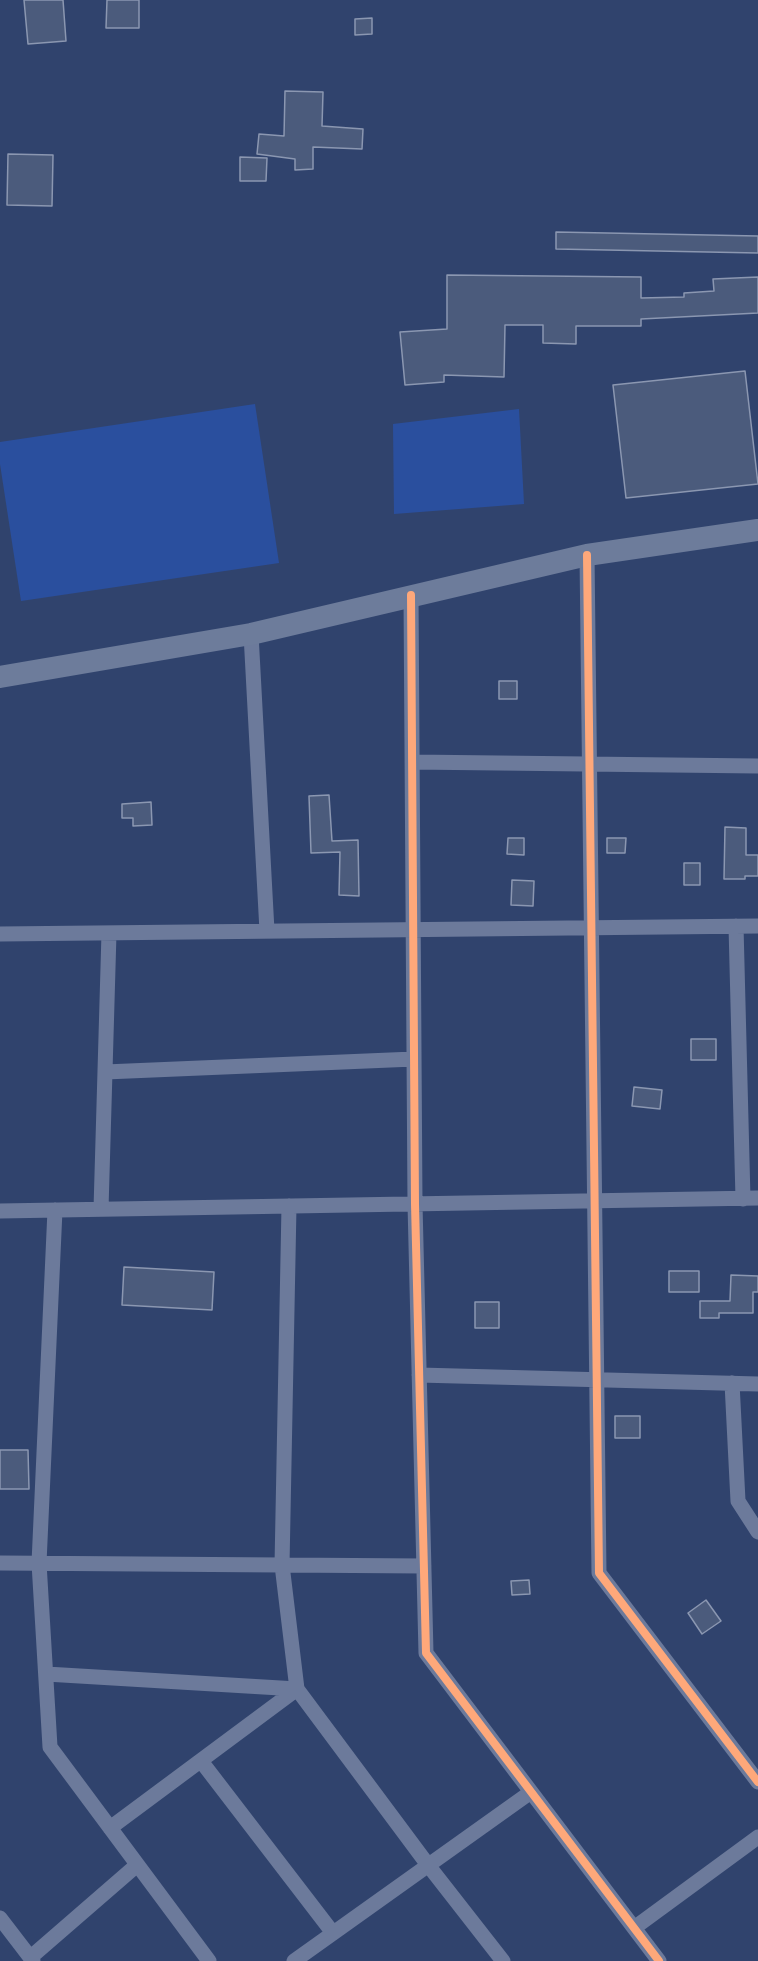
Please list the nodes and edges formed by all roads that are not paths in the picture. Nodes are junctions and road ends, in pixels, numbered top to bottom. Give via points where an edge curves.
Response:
1 (758, 530) edge
2 (587, 555) junction
3 (411, 595) junction
4 (251, 634) junction
5 (0, 676) edge
6 (412, 762) junction
7 (591, 764) junction
8 (758, 766) edge
9 (736, 926) junction
10 (758, 926) edge
11 (592, 928) junction
12 (414, 930) junction
13 (267, 931) junction
14 (109, 933) junction
15 (0, 934) edge
16 (414, 1059) junction
17 (105, 1072) junction
18 (751, 1198) edge
19 (596, 1201) junction
20 (415, 1204) junction
21 (288, 1206) junction
22 (101, 1209) junction
23 (55, 1210) junction
24 (0, 1211) edge
25 (419, 1375) junction
26 (597, 1380) junction
27 (732, 1383) junction
28 (758, 1384) edge
29 (758, 1532) edge
30 (0, 1563) edge
31 (39, 1563) junction
32 (282, 1565) junction
33 (424, 1566) junction
34 (46, 1674) junction
35 (297, 1689) junction
36 (201, 1761) junction
37 (758, 1782) edge
38 (531, 1792) junction
39 (110, 1828) junction
40 (758, 1837) edge
41 (137, 1865) junction
42 (428, 1865) junction
43 (0, 1918) edge
44 (634, 1928) junction
45 (333, 1933) junction
46 (32, 1959) edge
47 (500, 1960) edge
48 (209, 1961) edge
49 (294, 1961) edge
50 (659, 1961) edge

1 - 2 highway
2 - 3 highway
2 - 7 street
3 - 4 highway
3 - 6 street
4 - 5 highway
4 - 13 street
6 - 7 street
6 - 12 street
7 - 8 street
7 - 11 street
9 - 10 street
9 - 11 street
9 - 18 street
11 - 12 street
11 - 19 street
12 - 13 street
12 - 16 street
13 - 14 street
14 - 15 street
14 - 17 street
16 - 17 street
16 - 20 street
17 - 22 street
18 - 19 street
19 - 20 street
19 - 26 street
20 - 21 street
20 - 25 street
21 - 22 street
21 - 32 street
22 - 23 street
23 - 24 street
23 - 31 street
25 - 26 street
25 - 33 street
26 - 27 street
26 - 37 street via 599,1573
27 - 28 street
27 - 29 street via 738,1501
30 - 31 street
31 - 32 street
31 - 34 street
32 - 33 street
32 - 35 street
33 - 38 street via 426,1653
34 - 35 street
34 - 39 street via 50,1747
35 - 36 street
35 - 42 street
36 - 39 street
36 - 45 street
38 - 42 street
38 - 44 street
39 - 41 street
40 - 44 street
41 - 46 street
41 - 48 street
42 - 45 street
42 - 47 street
43 - 46 street
44 - 50 street
45 - 49 street

